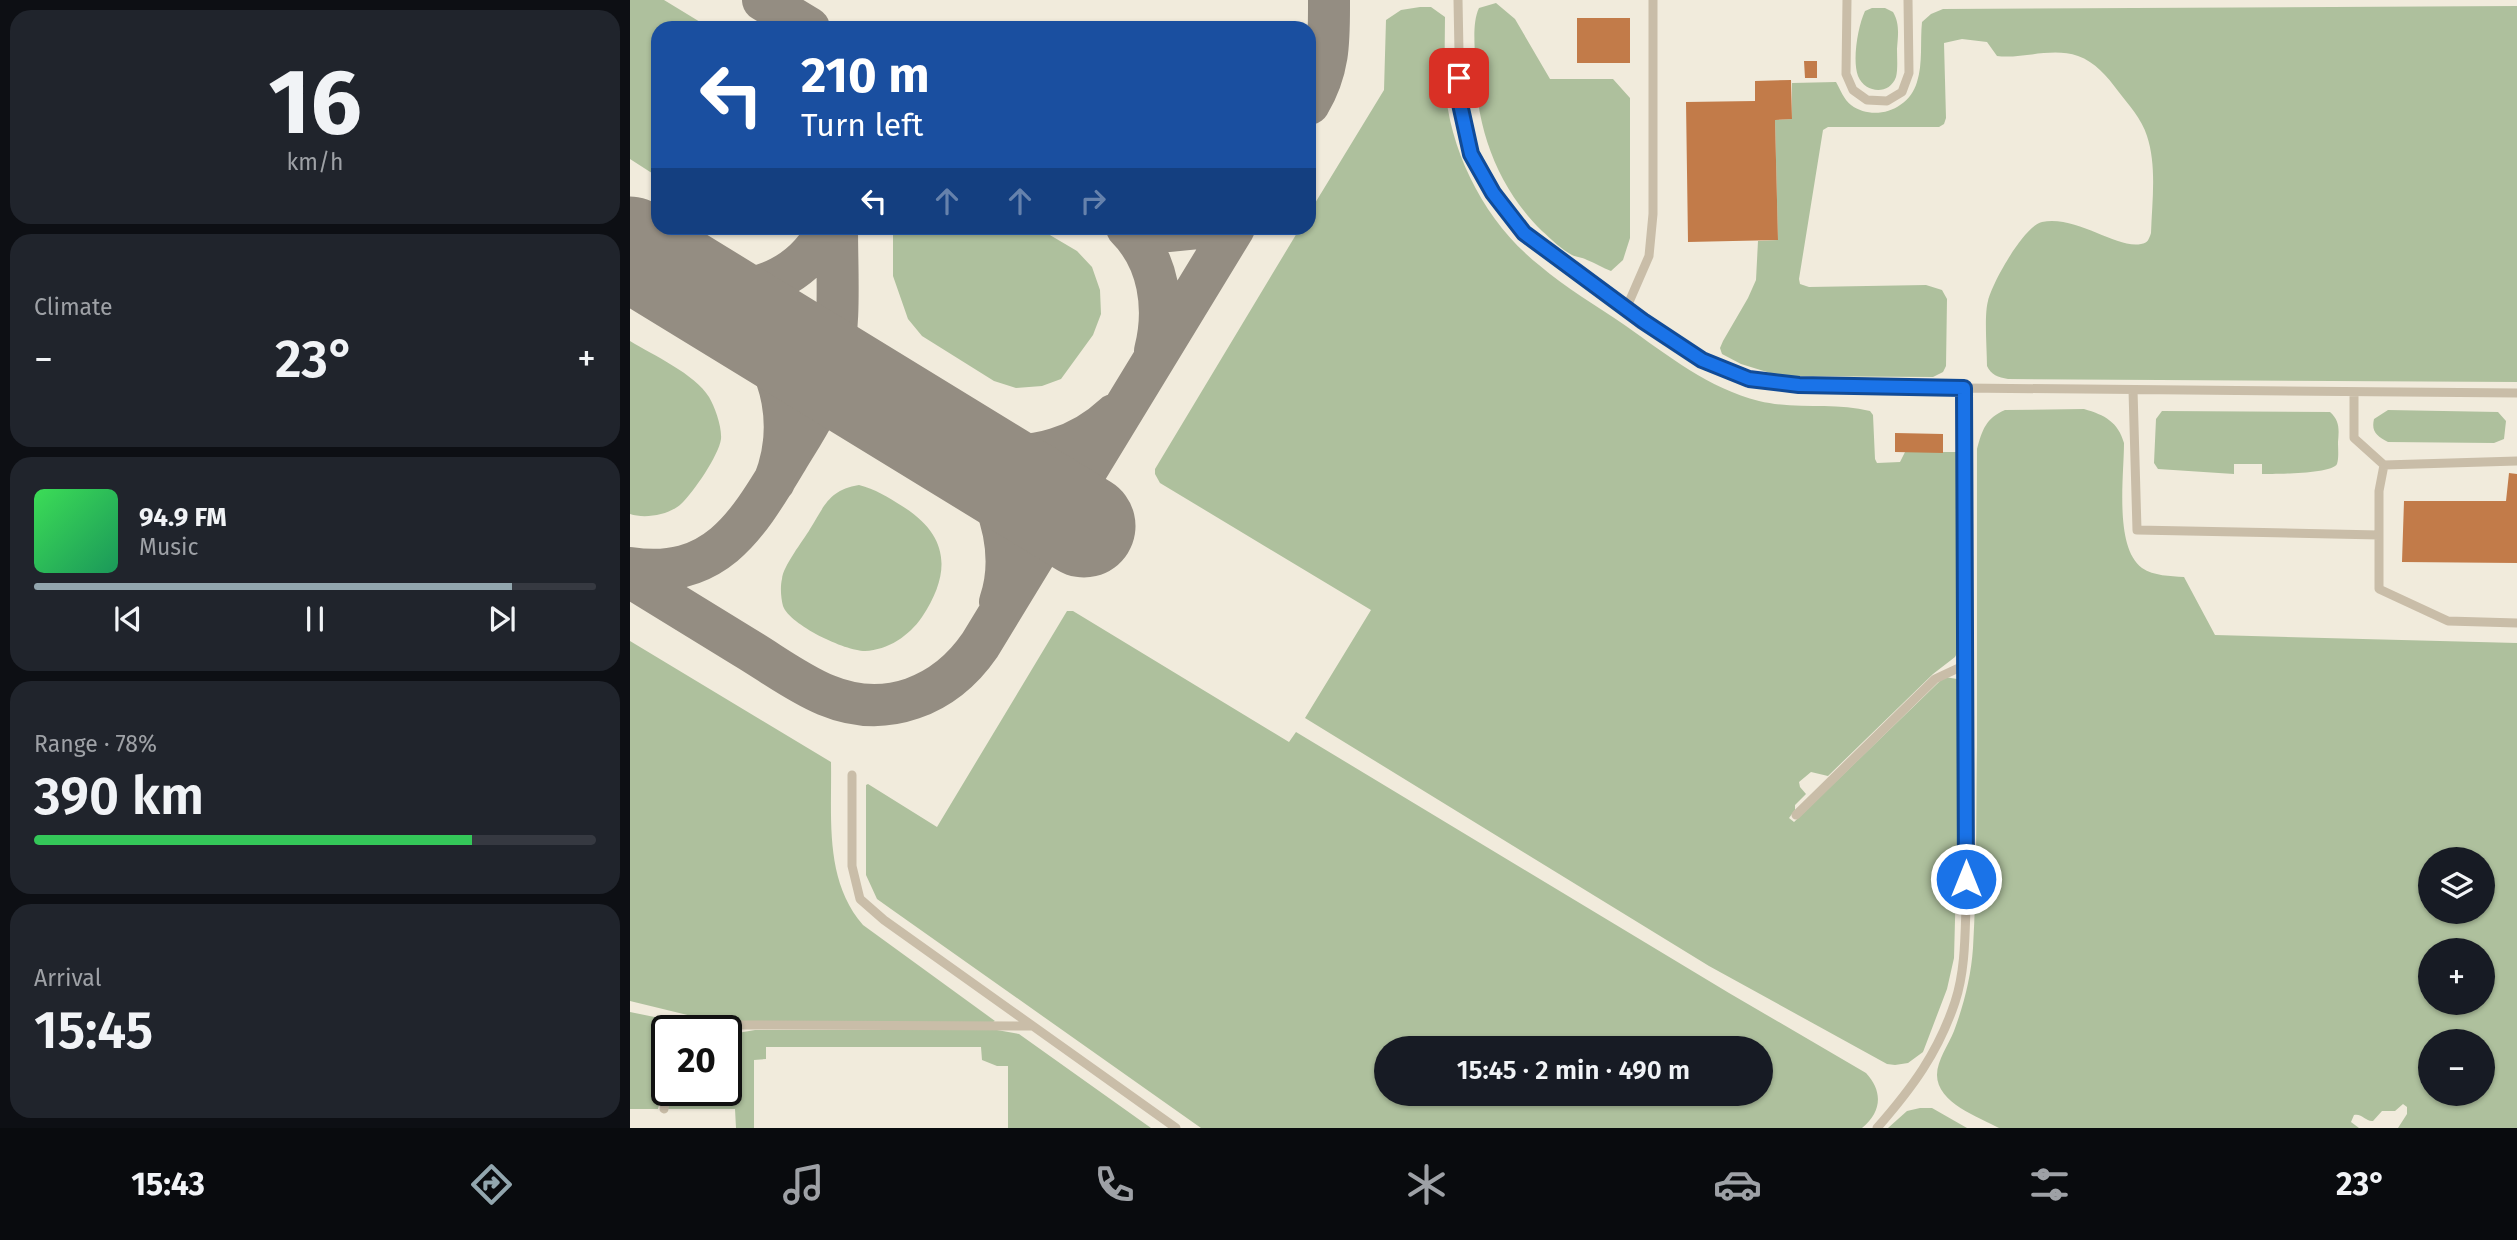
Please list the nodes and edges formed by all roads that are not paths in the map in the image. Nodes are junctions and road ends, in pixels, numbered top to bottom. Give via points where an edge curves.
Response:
1 (1458, 0) edge
2 (1653, 0) edge
3 (1847, 0) edge
4 (1908, 0) edge
5 (1626, 309) junction
6 (1964, 388) junction
7 (2133, 390) junction
8 (2354, 392) junction
9 (2517, 393) edge
10 (2517, 461) edge
11 (2384, 465) junction
12 (2379, 535) junction
13 (2517, 623) edge
14 (1965, 665) junction
15 (852, 775) dead end
16 (1796, 815) dead end
17 (742, 1025) edge
18 (1030, 1026) junction
19 (664, 1106) edge
20 (664, 1110) dead end
21 (1176, 1128) edge
22 (1877, 1128) edge

1 - 5 lane via 1460,104 1471,154 1524,233
2 - 5 lane via 1649,256
3 - 4 lane via 1846,74 1853,90 1867,100 1887,101 1902,92 1909,73
5 - 6 lane via 1702,360 1749,379 1799,385
6 - 7 lane
6 - 14 lane
7 - 8 lane
7 - 12 lane via 2137,530
8 - 9 lane
8 - 11 lane via 2354,438
10 - 11 lane
11 - 12 lane
12 - 13 lane via 2379,589 2448,621
14 - 16 lane via 1935,679
14 - 22 lane via 1966,906 1956,1000 1932,1056
15 - 18 lane via 852,866 860,899
17 - 18 lane
18 - 21 lane
19 - 20 lane

